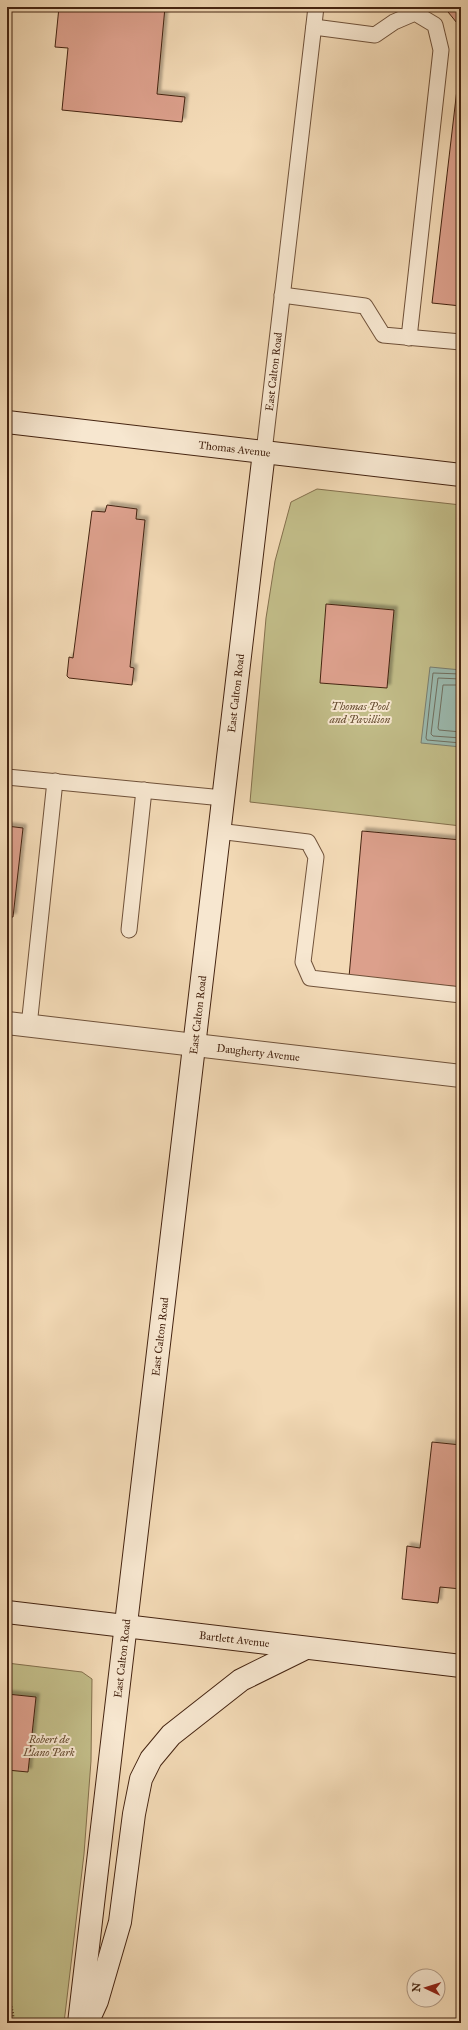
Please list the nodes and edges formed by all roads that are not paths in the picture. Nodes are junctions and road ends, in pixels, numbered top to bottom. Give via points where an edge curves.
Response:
1 (316, 7) edge
2 (314, 27) junction
3 (282, 295) junction
4 (409, 338) junction
5 (461, 342) edge
6 (7, 422) edge
7 (264, 452) junction
8 (461, 475) edge
9 (7, 777) edge
10 (55, 781) junction
11 (144, 790) junction
12 (223, 798) junction
13 (218, 831) junction
14 (129, 930) dead end
15 (461, 995) edge
16 (7, 1023) edge
17 (29, 1026) junction
18 (193, 1045) junction
19 (461, 1076) edge
20 (7, 1612) edge
21 (124, 1625) junction
22 (306, 1648) junction
23 (461, 1666) edge
24 (79, 2023) edge
25 (88, 2023) edge

1 - 2 lane, East Calton Road
2 - 3 lane, East Calton Road
2 - 4 lane via 375,35 394,22 415,13 435,25 441,50
3 - 4 lane via 365,306 384,335
3 - 7 lane, East Calton Road
4 - 5 lane
6 - 7 street, Thomas Avenue
7 - 8 street, Thomas Avenue
7 - 12 street, East Calton Road
9 - 10 lane
10 - 11 lane
10 - 17 lane
11 - 12 lane
11 - 14 lane
12 - 13 street, East Calton Road
13 - 15 lane via 308,842 316,857 303,962 310,978
13 - 18 street, East Calton Road
16 - 17 street, Daugherty Avenue
17 - 18 street, Daugherty Avenue
18 - 19 street, Daugherty Avenue
18 - 21 street, East Calton Road
20 - 21 street, Bartlett Avenue
21 - 22 street, Bartlett Avenue
21 - 24 street, East Calton Road
22 - 23 street, Bartlett Avenue
22 - 25 street via 241,1680 171,1735 151,1759 141,1779 134,1814 120,1922

